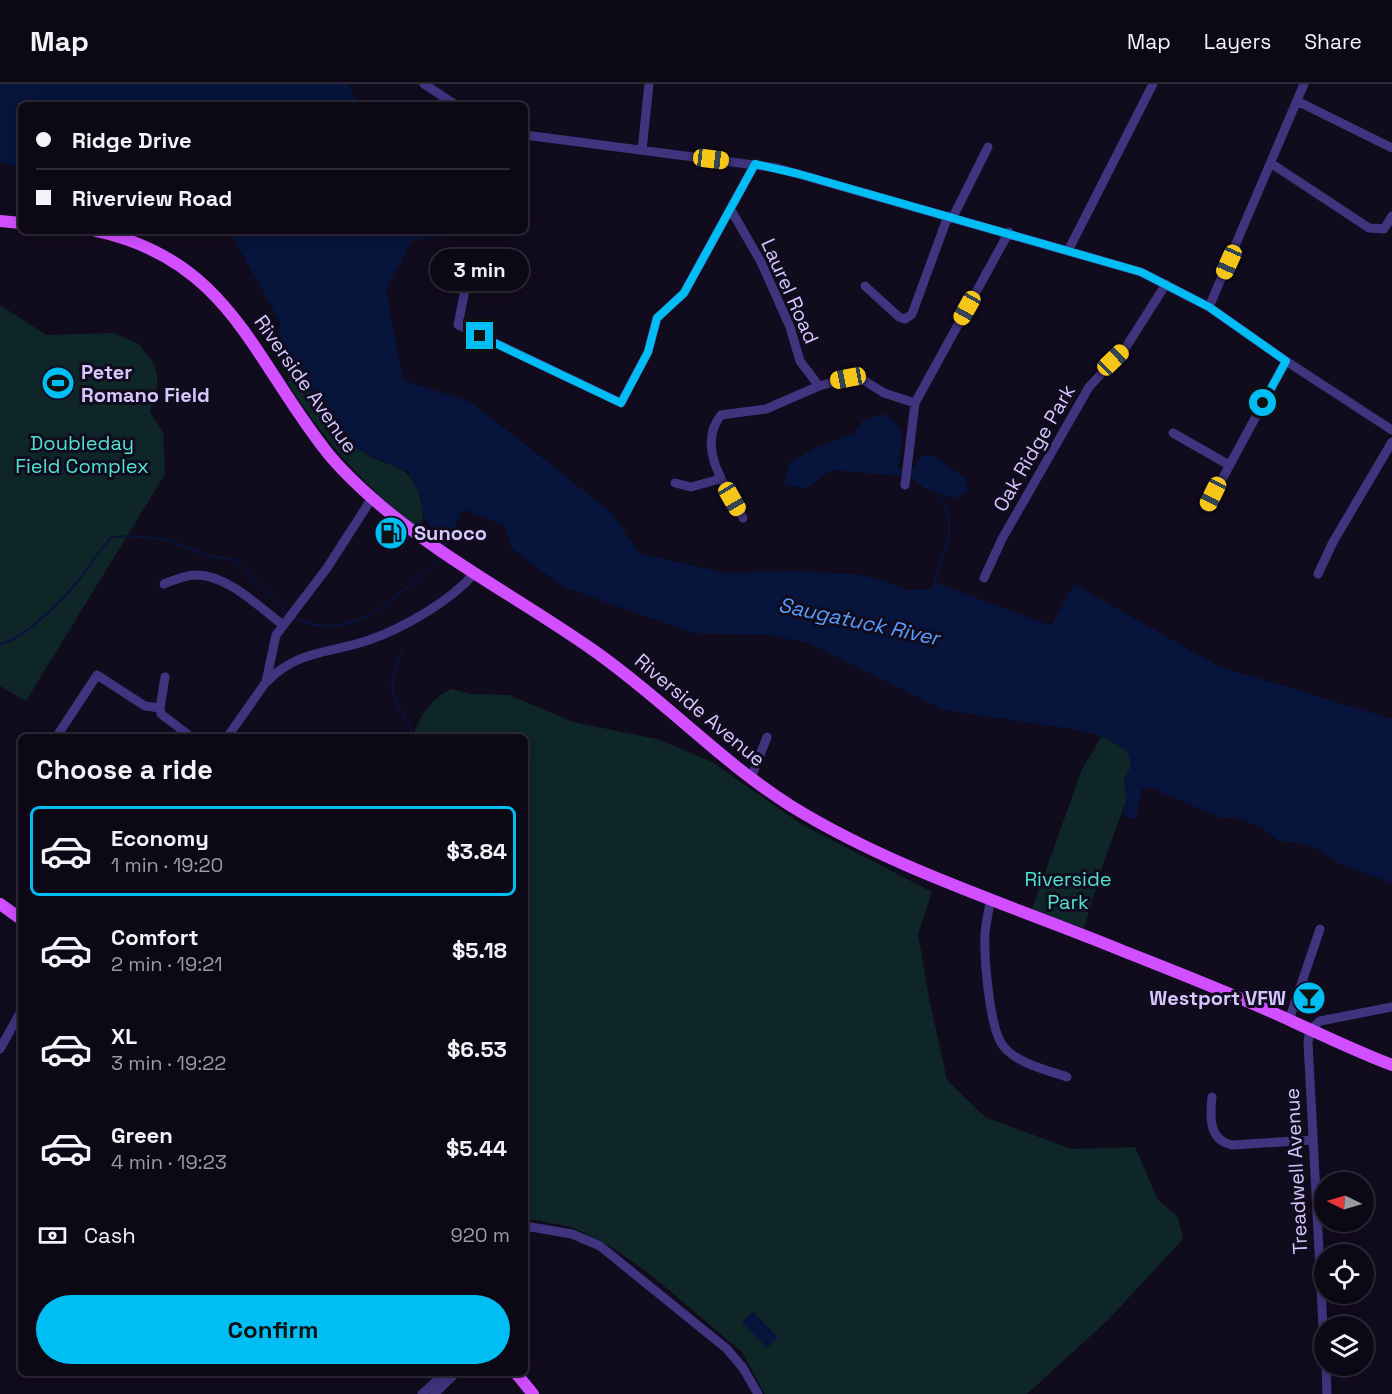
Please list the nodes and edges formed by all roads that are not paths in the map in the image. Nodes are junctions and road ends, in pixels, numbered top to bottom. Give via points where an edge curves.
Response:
1 (424, 84) edge
2 (649, 84) edge
3 (1153, 84) edge
4 (1304, 84) edge
5 (1297, 101) junction
6 (451, 102) edge
7 (528, 135) edge
8 (988, 147) dead end
9 (1392, 148) edge
10 (642, 150) junction
11 (755, 164) junction
12 (1272, 164) junction
13 (731, 210) junction
14 (1392, 216) edge
15 (950, 217) junction
16 (0, 221) edge
17 (18, 223) edge
18 (1009, 232) junction
19 (107, 234) edge
20 (1069, 249) junction
21 (475, 261) dead end
22 (1166, 284) junction
23 (865, 286) dead end
24 (1209, 307) junction
25 (1286, 361) junction
26 (819, 386) junction
27 (915, 403) junction
28 (1392, 430) edge
29 (1173, 433) dead end
30 (1392, 442) edge
31 (1229, 465) junction
32 (720, 479) junction
33 (675, 483) dead end
34 (905, 483) dead end
35 (372, 498) junction
36 (1207, 507) dead end
37 (743, 518) dead end
38 (474, 574) junction
39 (1318, 574) dead end
40 (984, 578) dead end
41 (164, 584) dead end
42 (285, 621) junction
43 (292, 660) junction
44 (165, 677) dead end
45 (266, 682) junction
46 (160, 708) junction
47 (58, 734) edge
48 (187, 734) edge
49 (229, 734) edge
50 (767, 737) dead end
51 (752, 778) junction
52 (990, 901) junction
53 (0, 904) edge
54 (18, 918) edge
55 (1320, 929) dead end
56 (1392, 1007) edge
57 (18, 1016) edge
58 (1289, 1020) junction
59 (1310, 1030) junction
60 (0, 1049) edge
61 (1392, 1065) edge
62 (1067, 1077) dead end
63 (1212, 1097) dead end
64 (1312, 1140) junction
65 (528, 1227) edge
66 (1322, 1316) edge
67 (442, 1376) edge
68 (454, 1376) edge
69 (518, 1376) edge
70 (1326, 1376) edge
71 (423, 1394) edge
72 (434, 1394) edge
73 (533, 1394) edge
74 (758, 1394) edge
75 (1327, 1394) edge

1 - 6 street
2 - 10 street
3 - 20 street
4 - 5 street
5 - 9 street
5 - 12 street
7 - 10 street
8 - 15 street
10 - 11 street
11 - 13 street
11 - 15 street
12 - 14 street via 1369,228 1384,229
12 - 24 street
13 - 21 street via 684,293 657,318 648,352 621,403 458,325 469,270
13 - 26 street, Laurel Road via 761,262 790,327 800,361
15 - 18 street
15 - 23 street via 912,314 905,319 899,317
16 - 17 main road
18 - 20 street
18 - 27 street
19 - 35 main road, Riverside Avenue via 159,255 197,279 222,302 255,344 320,443
20 - 22 street
22 - 24 street
22 - 40 street, Oak Ridge Park via 1126,348 1089,387 1002,539
24 - 25 street
25 - 28 street
25 - 31 street
26 - 27 street via 848,378 865,381 884,393
26 - 32 street via 766,409 721,415 711,435
27 - 34 street
29 - 31 street
30 - 39 street
31 - 36 street
32 - 33 street via 691,488
32 - 37 street
35 - 38 main road, Riverside Avenue via 440,553
35 - 42 street via 327,568
38 - 43 street via 437,605 372,640
38 - 51 main road, Riverside Avenue via 610,662
41 - 42 street via 197,575 213,578
42 - 43 street via 276,653
42 - 45 street via 273,640
43 - 45 street
44 - 46 street
45 - 49 street
46 - 47 street via 144,706 97,675
46 - 48 street via 169,723
50 - 51 street
51 - 52 main road, Riverside Avenue via 865,848
52 - 58 main road, Riverside Avenue
52 - 62 street via 985,933 986,976 998,1034 1004,1047 1022,1060
53 - 54 main road
55 - 58 street
56 - 59 street via 1326,1018
57 - 60 street
58 - 59 main road, Riverside Avenue
59 - 61 main road, Riverside Avenue
59 - 64 street, Treadwell Avenue via 1307,1051
63 - 64 street via 1214,1131 1223,1144
64 - 66 street, Treadwell Avenue
65 - 74 street via 577,1236 609,1252 727,1349 744,1368
67 - 71 street
68 - 72 street
69 - 73 main road
70 - 75 street

